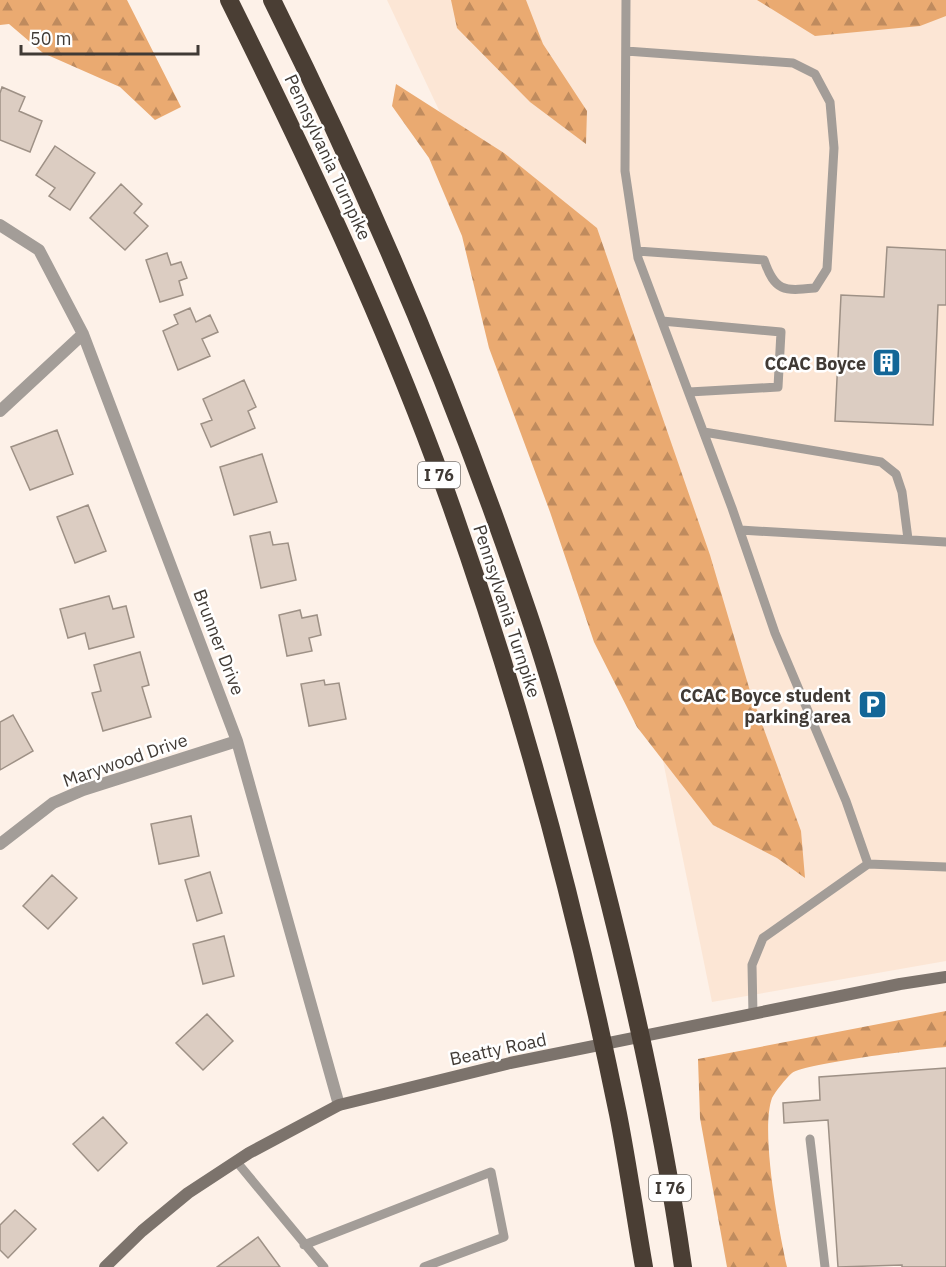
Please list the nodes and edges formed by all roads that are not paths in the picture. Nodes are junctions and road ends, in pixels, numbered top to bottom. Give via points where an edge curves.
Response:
1 (230, 0) edge
2 (272, 0) edge
3 (626, 0) edge
4 (626, 51) junction
5 (0, 225) edge
6 (637, 250) junction
7 (662, 321) junction
8 (83, 333) junction
9 (689, 392) junction
10 (0, 411) edge
11 (704, 432) junction
12 (740, 530) junction
13 (908, 539) junction
14 (946, 542) edge
15 (237, 741) junction
16 (0, 844) edge
17 (868, 864) junction
18 (946, 867) edge
19 (946, 977) edge
20 (753, 1015) junction
21 (339, 1106) junction
22 (810, 1139) dead end
23 (236, 1161) junction
24 (304, 1245) junction
25 (105, 1267) edge
26 (324, 1267) edge
27 (424, 1267) edge
28 (644, 1267) edge
29 (683, 1267) edge
30 (825, 1267) edge

1 - 28 highway, Pennsylvania Turnpike / I 76 via 344,239 434,460 499,649 587,973 619,1117
2 - 29 highway, Pennsylvania Turnpike / I 76 via 389,249 473,456 525,603 557,706 625,963 656,1109
3 - 4 lane
4 - 6 lane via 625,171
4 - 6 lane via 794,63 815,74 830,102 834,148 826,269 815,288 787,290 771,280 764,260
5 - 8 street, Brunner Drive via 39,250
6 - 7 lane
7 - 9 lane
7 - 9 lane via 781,332 778,387
8 - 10 street
8 - 15 street, Brunner Drive
9 - 11 lane
11 - 12 lane
11 - 13 lane via 881,462 896,474
12 - 13 lane
12 - 17 lane via 775,633 846,801
13 - 14 lane
15 - 16 street, Marywood Drive via 53,803
15 - 21 street, Brunner Drive
17 - 18 lane
17 - 20 lane via 763,938 752,965
19 - 20 street, Beatty Road
20 - 21 street, Beatty Road via 510,1063
21 - 23 street, Beatty Road
22 - 30 lane
23 - 24 lane
23 - 25 street, Beatty Road via 188,1193
24 - 26 lane
24 - 27 lane via 491,1172 504,1237

